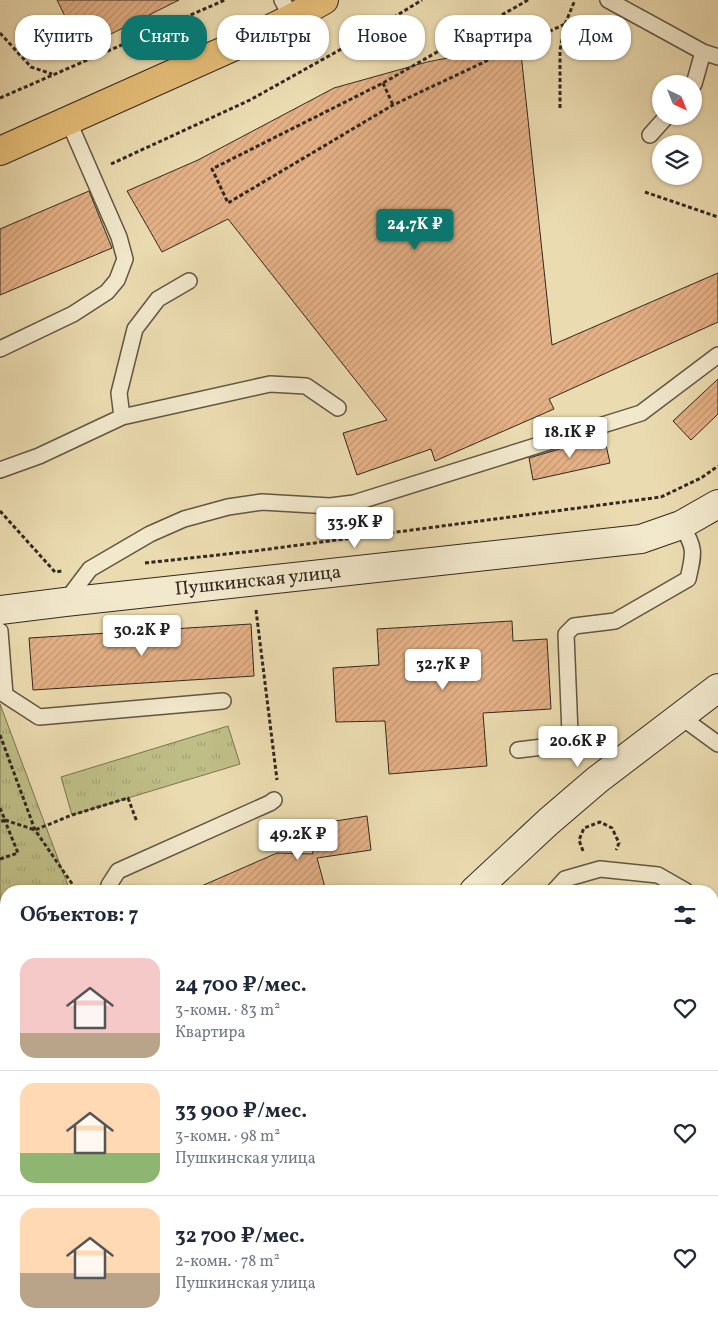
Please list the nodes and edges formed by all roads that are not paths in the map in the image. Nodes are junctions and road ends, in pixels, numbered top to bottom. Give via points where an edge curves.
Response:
1 (324, 0) edge
2 (608, 0) edge
3 (287, 9) edge
4 (703, 52) junction
5 (718, 57) edge
6 (697, 75) edge
7 (68, 120) junction
8 (659, 125) edge
9 (650, 135) dead end
10 (0, 151) edge
11 (189, 280) dead end
12 (0, 349) edge
13 (718, 355) edge
14 (338, 408) dead end
15 (122, 417) junction
16 (0, 470) edge
17 (714, 514) edge
18 (681, 525) junction
19 (65, 602) junction
20 (0, 610) edge
21 (0, 631) edge
22 (718, 688) edge
23 (222, 701) dead end
24 (681, 717) junction
25 (718, 744) edge
26 (518, 750) dead end
27 (274, 800) road end
28 (109, 885) edge
29 (480, 885) edge
30 (560, 885) edge
31 (676, 885) edge

1 - 3 main road
2 - 4 lane
3 - 7 main road via 235,46
4 - 5 lane
4 - 6 lane
7 - 10 main road
7 - 12 lane via 119,237 125,259 117,280 107,292 73,314
8 - 9 lane
11 - 15 lane via 158,299 135,329 119,393
13 - 19 lane via 641,412 354,503 330,506 262,502 184,519 150,534 90,569
14 - 15 lane via 306,386 270,384
15 - 16 lane via 39,456
17 - 18 main road, Пушкинская улица
18 - 19 main road, Пушкинская улица via 641,540
18 - 26 lane via 691,540 694,554 688,579 615,621 574,626 566,634 570,734 559,745
19 - 20 main road, Пушкинская улица
21 - 23 lane via 5,695 39,717
22 - 24 main road
24 - 25 lane
24 - 29 main road via 597,780
27 - 28 lane via 118,871
30 - 31 lane via 565,879 600,866 658,875

